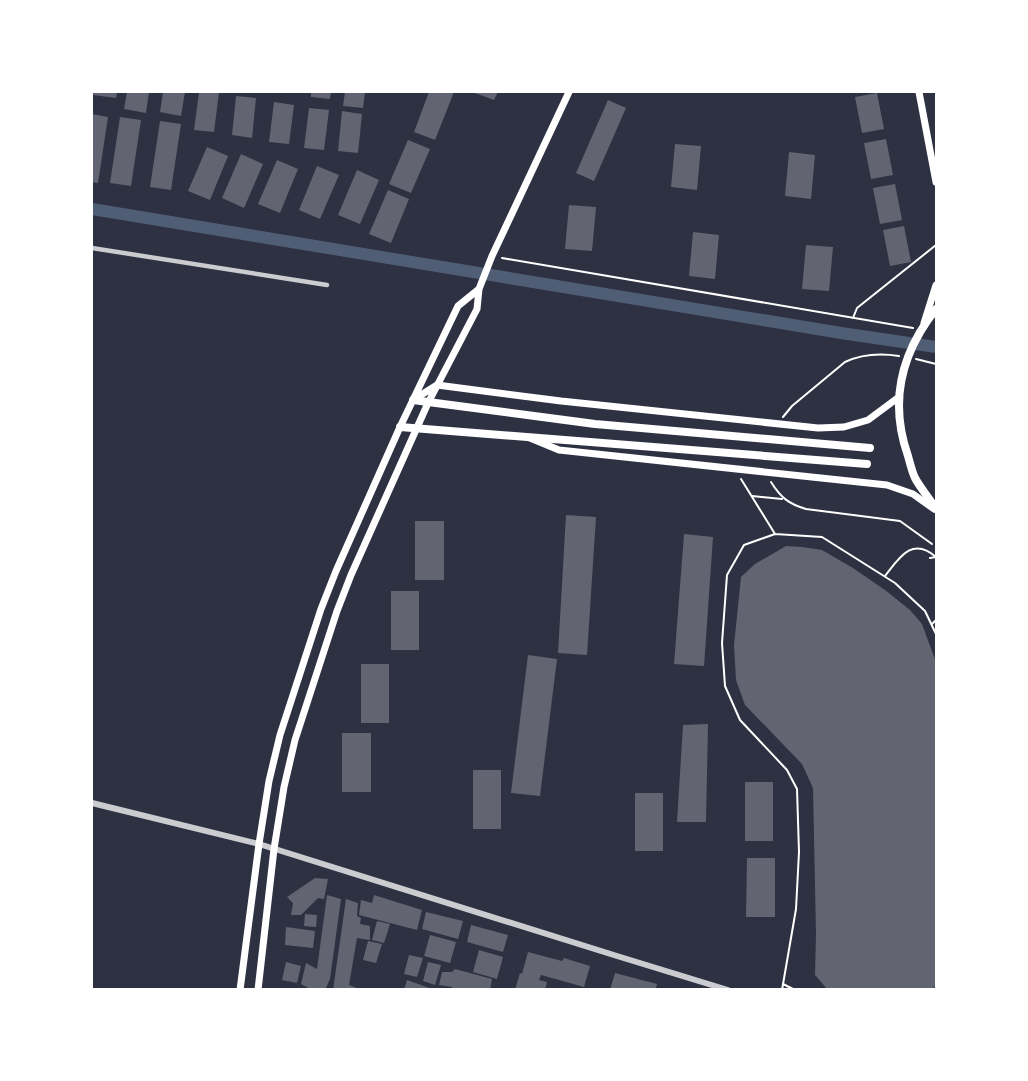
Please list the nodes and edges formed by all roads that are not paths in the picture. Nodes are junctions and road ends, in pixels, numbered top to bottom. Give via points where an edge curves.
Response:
1 (569, 92) edge
2 (919, 92) edge
3 (936, 182) edge
4 (92, 248) edge
5 (327, 285) dead end
6 (936, 285) edge
7 (479, 288) junction
8 (936, 309) edge
9 (920, 327) junction
10 (437, 385) junction
11 (899, 397) junction
12 (413, 400) junction
13 (428, 403) junction
14 (400, 427) junction
15 (417, 429) junction
16 (526, 437) junction
17 (870, 448) dead end
18 (867, 464) dead end
19 (936, 510) edge
20 (92, 803) edge
21 (259, 844) junction
22 (274, 849) junction
23 (240, 990) edge
24 (258, 990) edge
25 (728, 990) edge

1 - 7 main road
2 - 3 main road
4 - 5 street
6 - 9 main road
7 - 10 main road via 477,309
7 - 12 main road via 459,306
8 - 9 main road
9 - 11 main road
10 - 11 main road via 818,428 844,427 868,420
10 - 12 main road
10 - 13 main road
11 - 19 main road via 901,439 915,478
12 - 13 main road
12 - 14 main road
13 - 15 main road
13 - 17 main road via 595,424
14 - 15 main road
14 - 21 main road via 321,609 280,735 268,781
15 - 16 main road
15 - 22 main road via 337,611 295,740
16 - 18 main road
16 - 19 main road via 559,450 887,485 913,494
20 - 21 street
21 - 22 street
21 - 23 main road
22 - 24 main road
22 - 25 street

